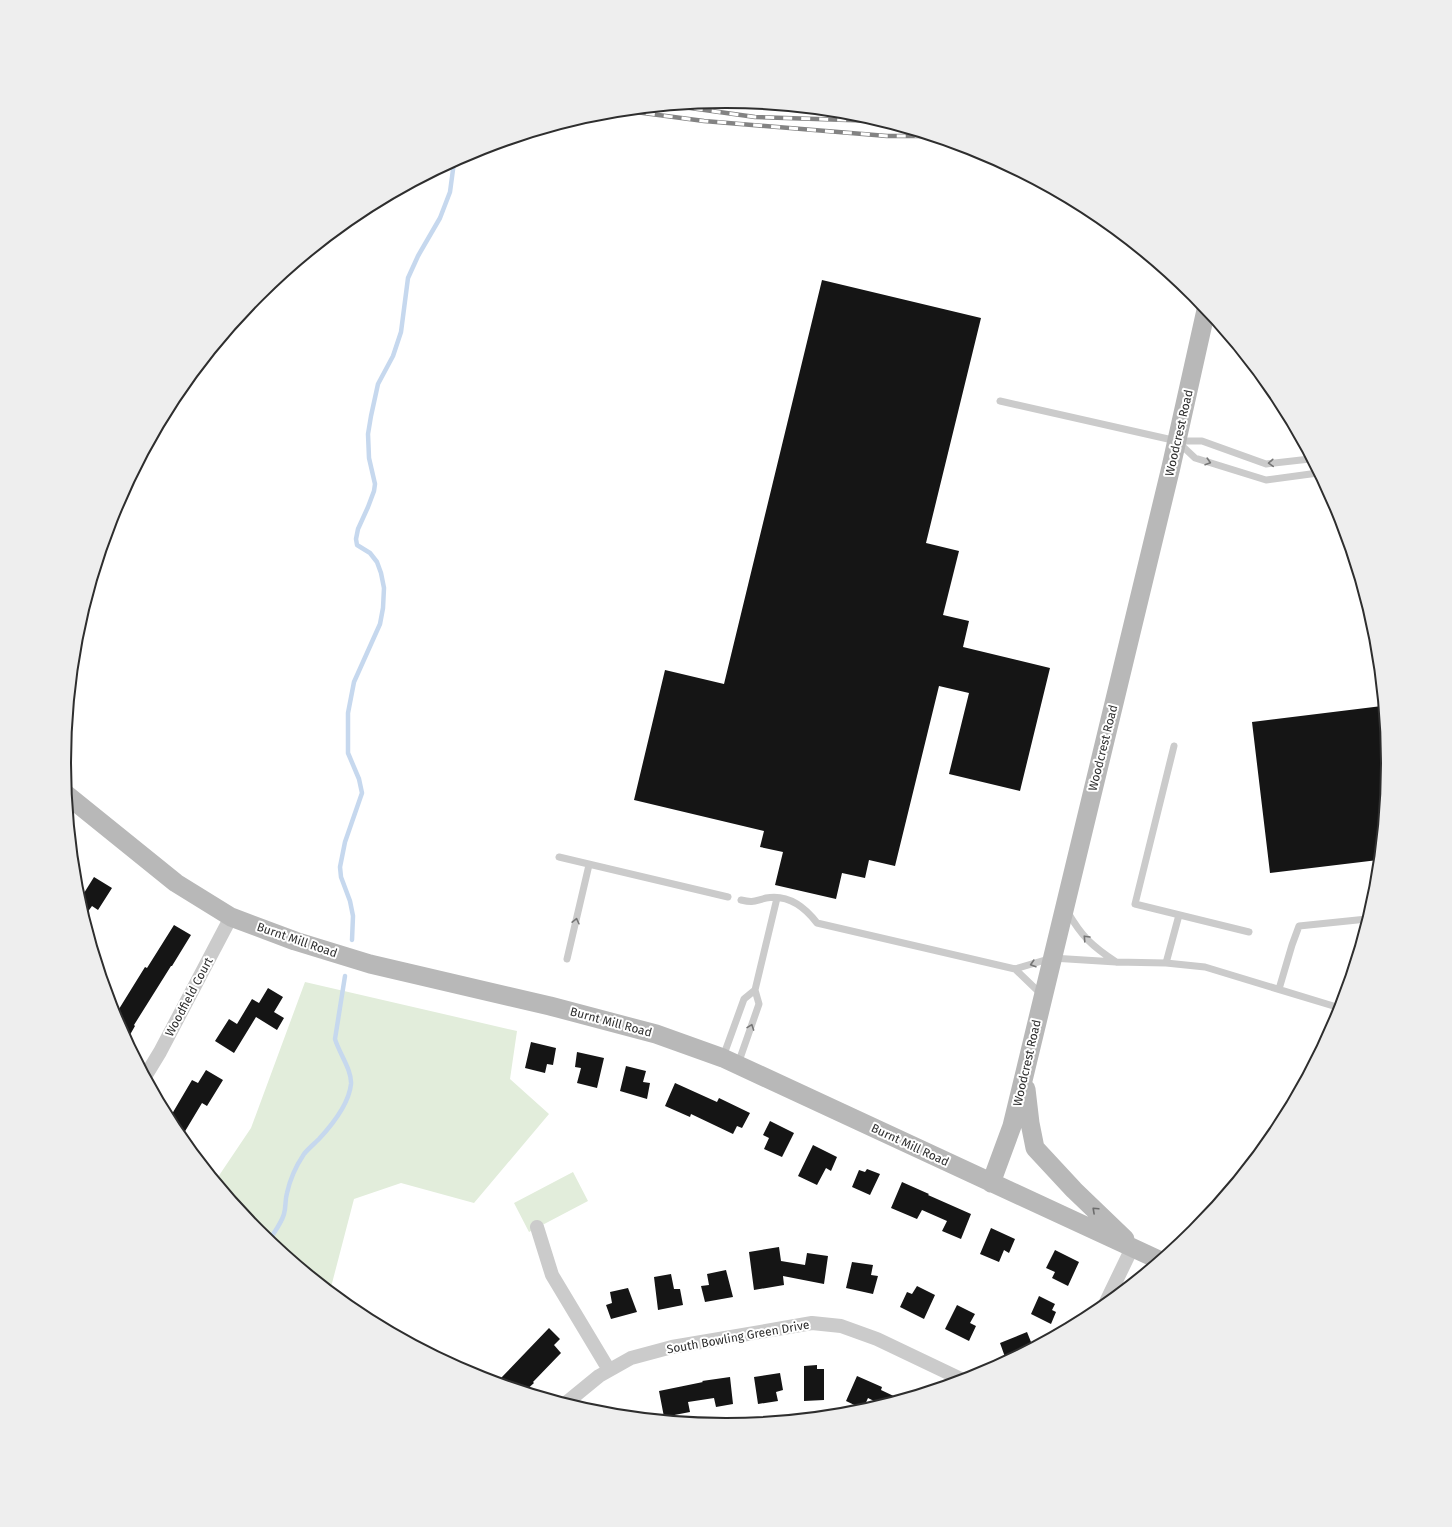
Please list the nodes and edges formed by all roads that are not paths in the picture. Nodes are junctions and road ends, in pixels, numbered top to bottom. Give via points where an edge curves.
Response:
1 (1204, 317) edge
2 (1000, 401) dead end
3 (1177, 441) junction
4 (1305, 460) edge
5 (1313, 474) edge
6 (1174, 746) dead end
7 (72, 799) edge
8 (559, 858) dead end
9 (589, 864) junction
10 (728, 897) dead end
11 (777, 898) junction
12 (741, 900) dead end
13 (1064, 906) junction
14 (1179, 915) junction
15 (232, 917) junction
16 (1362, 920) edge
17 (1249, 932) dead end
18 (567, 958) dead end
19 (1052, 958) junction
20 (1116, 962) junction
21 (1166, 963) junction
22 (1015, 970) junction
23 (1279, 989) junction
24 (755, 990) junction
25 (1043, 996) junction
26 (1334, 1006) edge
27 (730, 1061) junction
28 (148, 1071) edge
29 (1024, 1076) junction
30 (991, 1183) junction
31 (537, 1228) dead end
32 (1132, 1248) junction
33 (1155, 1258) edge
34 (1110, 1294) edge
35 (609, 1370) junction
36 (956, 1377) edge
37 (571, 1400) edge

1 - 3 main road, Woodcrest Road
2 - 3 lane
4 -> 3 lane via 1266,464 1202,441
3 -> 5 lane via 1195,458 1266,480
3 - 13 main road, Woodcrest Road
6 - 14 lane via 1135,904
7 - 15 main road, Burnt Mill Road via 176,882
8 - 9 lane
9 - 10 lane
18 -> 9 lane
11 - 12 lane via 752,903
11 - 22 lane via 796,902 808,911 817,923
11 - 24 lane
13 - 19 main road, Woodcrest Road
20 -> 13 lane via 1095,948 1077,929
14 - 17 lane
14 - 21 lane
15 - 27 main road, Burnt Mill Road via 295,942 370,964 656,1034
15 - 28 street, Woodfield Court
16 - 23 lane via 1299,926
19 - 20 lane
19 -> 22 lane
19 - 25 main road, Woodcrest Road
20 - 21 lane
21 - 23 lane via 1205,967
22 - 25 lane
23 - 26 lane
24 - 27 lane via 744,999
27 -> 24 lane via 759,1004
25 - 29 main road, Woodcrest Road
27 - 30 main road, Burnt Mill Road
29 - 30 main road, Woodcrest Road via 1012,1126
32 -> 29 main road via 1036,1148
30 - 32 main road, Burnt Mill Road
31 - 35 street via 552,1275
32 - 33 main road, Burnt Mill Road
32 - 34 street
35 - 36 street, South Bowling Green Drive via 631,1358 672,1346 812,1324 840,1326 877,1339
35 - 37 street, South Bowling Green Drive

